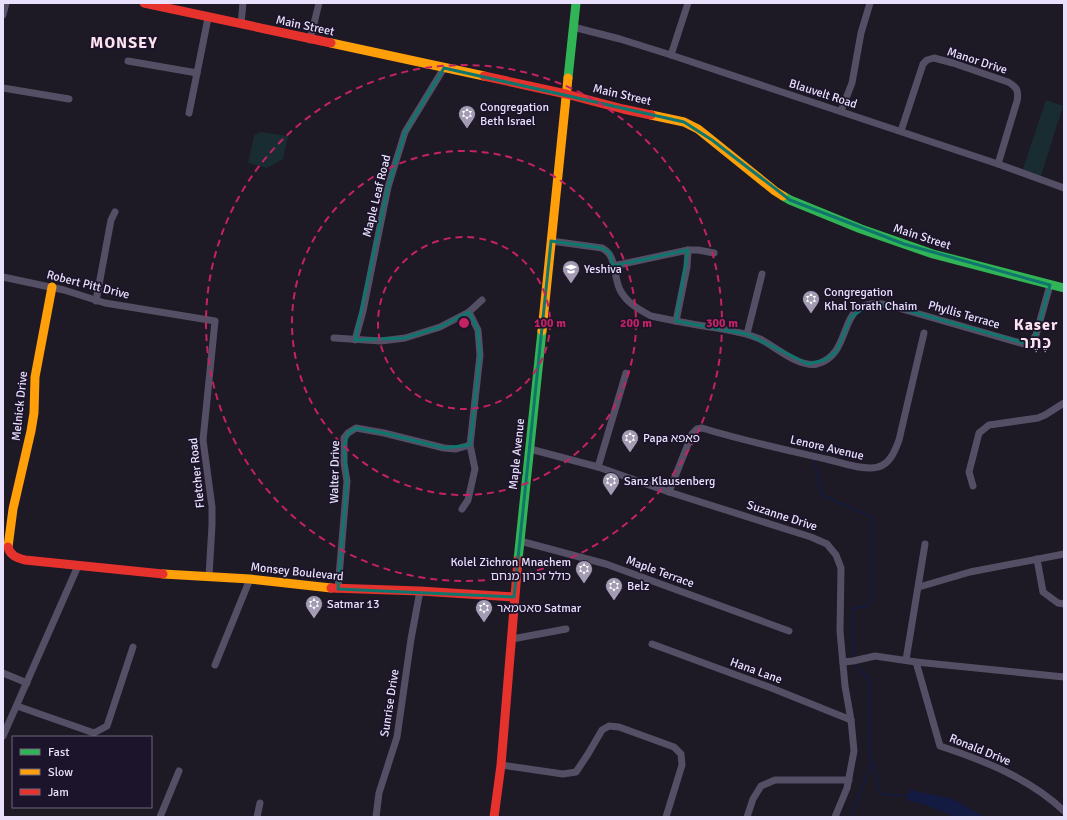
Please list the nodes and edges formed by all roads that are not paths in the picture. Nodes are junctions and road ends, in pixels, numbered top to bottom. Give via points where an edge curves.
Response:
1 (6, 3) edge
2 (144, 3) edge
3 (243, 3) edge
4 (319, 3) edge
5 (576, 3) edge
6 (688, 3) edge
7 (870, 3) edge
8 (3, 15) edge
9 (208, 18) junction
10 (241, 24) junction
11 (573, 27) junction
12 (310, 40) junction
13 (671, 55) junction
14 (128, 61) dead end
15 (444, 68) junction
16 (197, 73) junction
17 (3, 88) edge
18 (566, 94) junction
19 (69, 99) dead end
20 (840, 111) junction
21 (189, 113) dead end
22 (901, 131) junction
23 (998, 164) junction
24 (1064, 188) edge
25 (115, 212) dead end
26 (551, 242) junction
27 (688, 250) junction
28 (714, 253) dead end
29 (614, 266) junction
30 (762, 274) dead end
31 (3, 277) edge
32 (1050, 285) junction
33 (52, 287) junction
34 (1064, 288) edge
35 (482, 300) dead end
36 (96, 301) junction
37 (469, 312) junction
38 (215, 321) joint
39 (676, 321) junction
40 (747, 334) junction
41 (924, 334) dead end
42 (334, 338) dead end
43 (355, 340) junction
44 (626, 373) dead end
45 (1064, 403) edge
46 (470, 445) junction
47 (530, 449) junction
48 (598, 467) junction
49 (974, 486) dead end
50 (669, 492) junction
51 (462, 509) dead end
52 (520, 541) junction
53 (925, 544) dead end
54 (6, 552) edge
55 (1064, 554) edge
56 (1037, 559) junction
57 (78, 566) junction
58 (209, 576) junction
59 (250, 579) junction
60 (919, 587) junction
61 (338, 589) junction
62 (420, 591) junction
63 (514, 597) junction
64 (1064, 604) edge
65 (566, 629) dead end
66 (789, 631) dead end
67 (512, 639) junction
68 (652, 644) dead end
69 (133, 647) dead end
70 (906, 660) junction
71 (843, 662) junction
72 (916, 662) junction
73 (215, 665) dead end
74 (3, 673) edge
75 (1064, 677) edge
76 (27, 683) junction
77 (17, 706) junction
78 (851, 720) junction
79 (3, 736) edge
80 (501, 765) junction
81 (179, 771) dead end
82 (849, 780) junction
83 (260, 803) dead end
84 (1064, 811) edge
85 (160, 817) edge
86 (257, 817) edge
87 (376, 817) edge
88 (494, 817) edge
89 (666, 817) edge
90 (747, 817) edge
91 (835, 817) edge

1 - 8 street
2 - 9 street, Main Street
3 - 10 street
4 - 12 street
5 - 11 street, Maple Avenue
6 - 13 street
7 - 20 street via 861,33 852,83
9 - 10 street, Main Street
9 - 16 street
10 - 12 street, Main Street
11 - 13 street, Blauvelt Road
11 - 18 street, Maple Avenue
12 - 15 street, Main Street
13 - 20 street, Blauvelt Road
14 - 16 street
15 - 18 street, Main Street
15 - 43 street, Maple Leaf Road via 404,132 388,187
16 - 21 street
17 - 19 street
18 - 26 street, Maple Avenue
18 - 32 street, Main Street via 684,122 698,129 775,191 790,200 861,229 933,254
20 - 22 street, Blauvelt Road
22 - 23 street, Blauvelt Road
22 - 23 street, Manor Drive via 923,64 934,58 953,63 1016,87 1017,101
23 - 24 street, Blauvelt Road
25 - 36 street via 111,220
26 - 29 street, Phyllis Terrace via 602,248 610,253
26 - 47 street, Maple Avenue
27 - 28 street
27 - 29 street
27 - 39 street
29 - 39 street, Phyllis Terrace via 619,289 638,310 651,316
30 - 40 street
31 - 33 street, Robert Pitt Drive
32 - 34 street, Main Street
32 - 40 street, Phyllis Terrace via 1036,335 1028,344 878,303 856,311 847,324 836,352 817,364 801,362
33 - 36 street, Robert Pitt Drive
33 - 54 street, Melnick Drive via 35,377 31,431
35 - 37 street
36 - 38 street, Robert Pitt Drive
37 - 43 street via 440,327 405,338 380,342
37 - 46 street via 478,330 480,355
38 - 58 street, Fletcher Road via 203,440 212,507
39 - 40 street, Phyllis Terrace
41 - 50 street, Lenore Avenue via 900,440 886,463 878,467 864,468 702,428 692,434
42 - 43 street
44 - 48 street
45 - 49 street via 1045,416 990,424 979,433 969,472
46 - 51 street via 475,469 468,500
46 - 61 street, Walter Drive via 456,449 444,448 356,428 348,433 344,438 347,482
47 - 48 street, Suzanne Drive
47 - 52 street, Maple Avenue
48 - 50 street, Suzanne Drive
50 - 71 street, Suzanne Drive via 811,536 827,544 836,555 841,568 840,631
52 - 63 street, Maple Avenue
52 - 66 street, Maple Terrace via 606,564
53 - 60 street
54 - 57 street, Melnick Drive via 25,560
55 - 56 street
56 - 60 street via 970,572
56 - 64 street via 1043,592 1058,603
57 - 58 street, Monsey Boulevard
57 - 76 street
58 - 59 street, Monsey Boulevard
59 - 61 street, Monsey Boulevard
59 - 73 street
60 - 70 street
61 - 62 street, Monsey Boulevard
62 - 63 street, Monsey Boulevard
62 - 87 street, Sunrise Drive via 397,738 379,793
63 - 67 street, Maple Avenue
65 - 67 street
67 - 80 street, Maple Avenue
68 - 78 street, Hana Lane
69 - 77 street via 107,726 94,733
70 - 71 street via 875,656
70 - 72 street
71 - 78 street, Suzanne Drive
72 - 75 street
72 - 84 street, Ronald Drive via 940,746 1022,779 1053,800
74 - 76 street
76 - 77 street
77 - 79 street
78 - 82 street, Suzanne Drive via 854,751
80 - 88 street, Maple Avenue
80 - 89 street via 563,774 576,772 602,730 609,726 619,727 674,747 681,754 682,765
81 - 85 street
82 - 90 street via 775,780 761,786
82 - 91 street, Suzanne Drive
83 - 86 street

